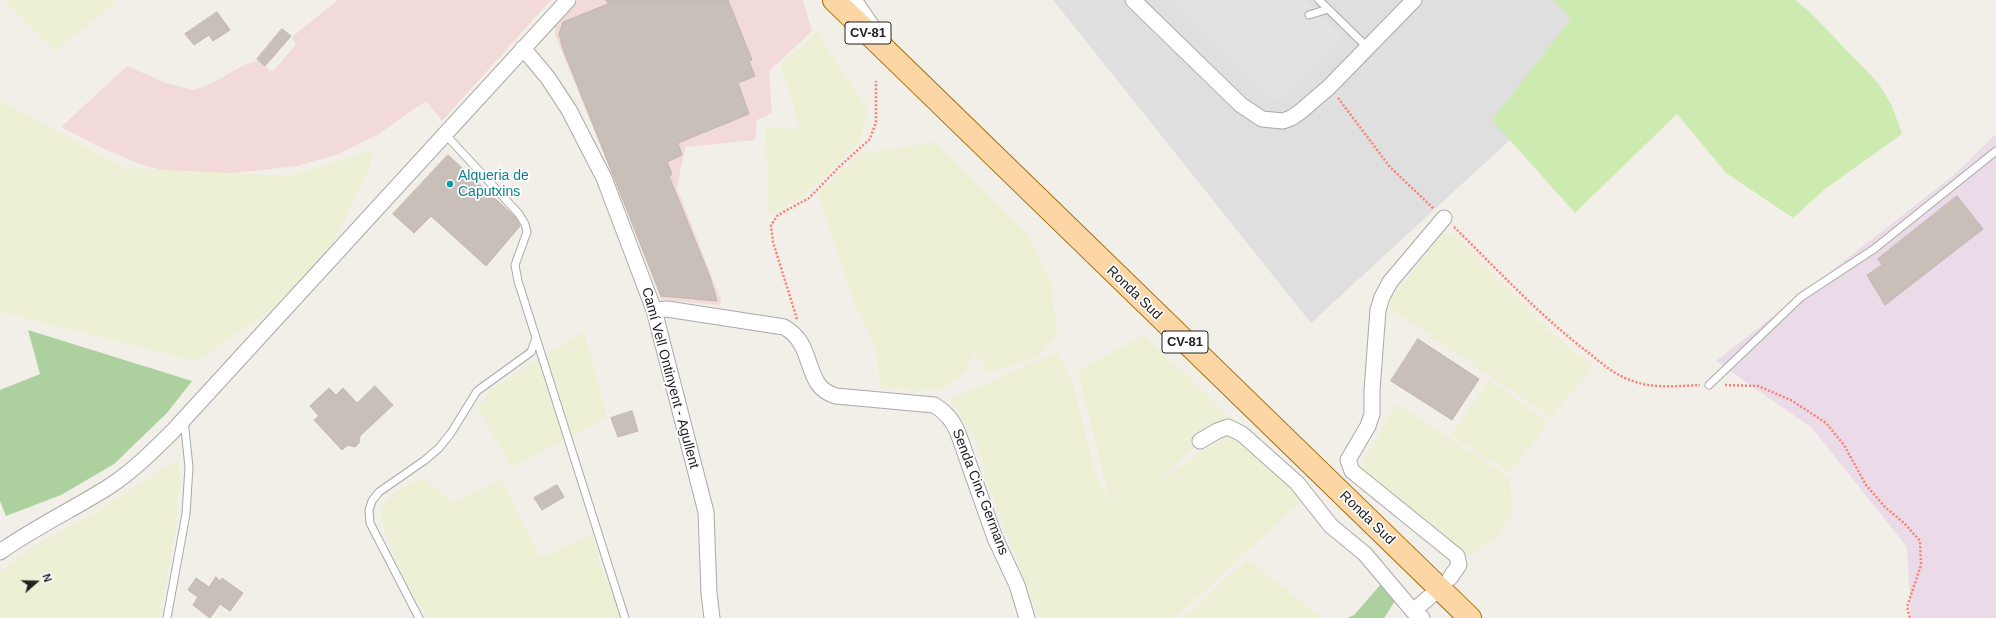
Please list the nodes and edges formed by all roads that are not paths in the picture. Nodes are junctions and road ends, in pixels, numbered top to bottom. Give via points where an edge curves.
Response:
1 (834, 0) edge
2 (854, 0) edge
3 (1133, 0) edge
4 (1319, 0) edge
5 (1414, 0) edge
6 (562, 3) edge
7 (1328, 9) junction
8 (1309, 15) dead end
9 (1367, 47) junction
10 (523, 48) junction
11 (901, 65) junction
12 (445, 134) junction
13 (1996, 151) edge
14 (1444, 218) road end
15 (654, 310) junction
16 (536, 338) junction
17 (1709, 385) road end
18 (184, 419) junction
19 (1200, 441) dead end
20 (0, 552) edge
21 (1450, 578) dead end
22 (1432, 595) dead end
23 (1418, 615) edge
24 (167, 618) edge
25 (420, 618) edge
26 (626, 618) edge
27 (712, 618) edge
28 (1027, 618) edge
29 (1470, 618) edge

1 - 11 main road, Ronda Sud / CV-81
2 - 11 street
3 - 9 street via 1241,105 1262,118 1283,121 1291,118 1329,87
4 - 7 lane
5 - 9 street
6 - 10 street
7 - 8 lane
7 - 9 lane
10 - 12 street
10 - 15 street, Camí Vell Ontinyent - Agullent via 548,78 569,110 604,178
11 - 29 main road, Ronda Sud / CV-81
12 - 16 lane via 519,214 525,224 527,232 515,265
12 - 18 street
13 - 17 lane via 1874,249 1801,297
14 - 21 street via 1390,282 1382,297 1378,310 1372,414 1368,426 1348,460 1352,471 1457,556 1460,566
15 - 27 street, Camí Vell Ontinyent - Agullent via 706,512
15 - 28 street, Senda Cinc Germans via 677,310 784,327 793,332 804,348 817,384 828,394 934,405 941,409 953,421 995,538 1017,585
16 - 25 lane via 531,352 477,391 439,448 379,492 372,501 369,510 370,523
16 - 26 lane
18 - 20 street via 138,466
18 - 24 lane via 189,467 186,514
19 - 23 street via 1228,427 1242,434 1297,483 1331,526 1365,554
22 - 23 street

